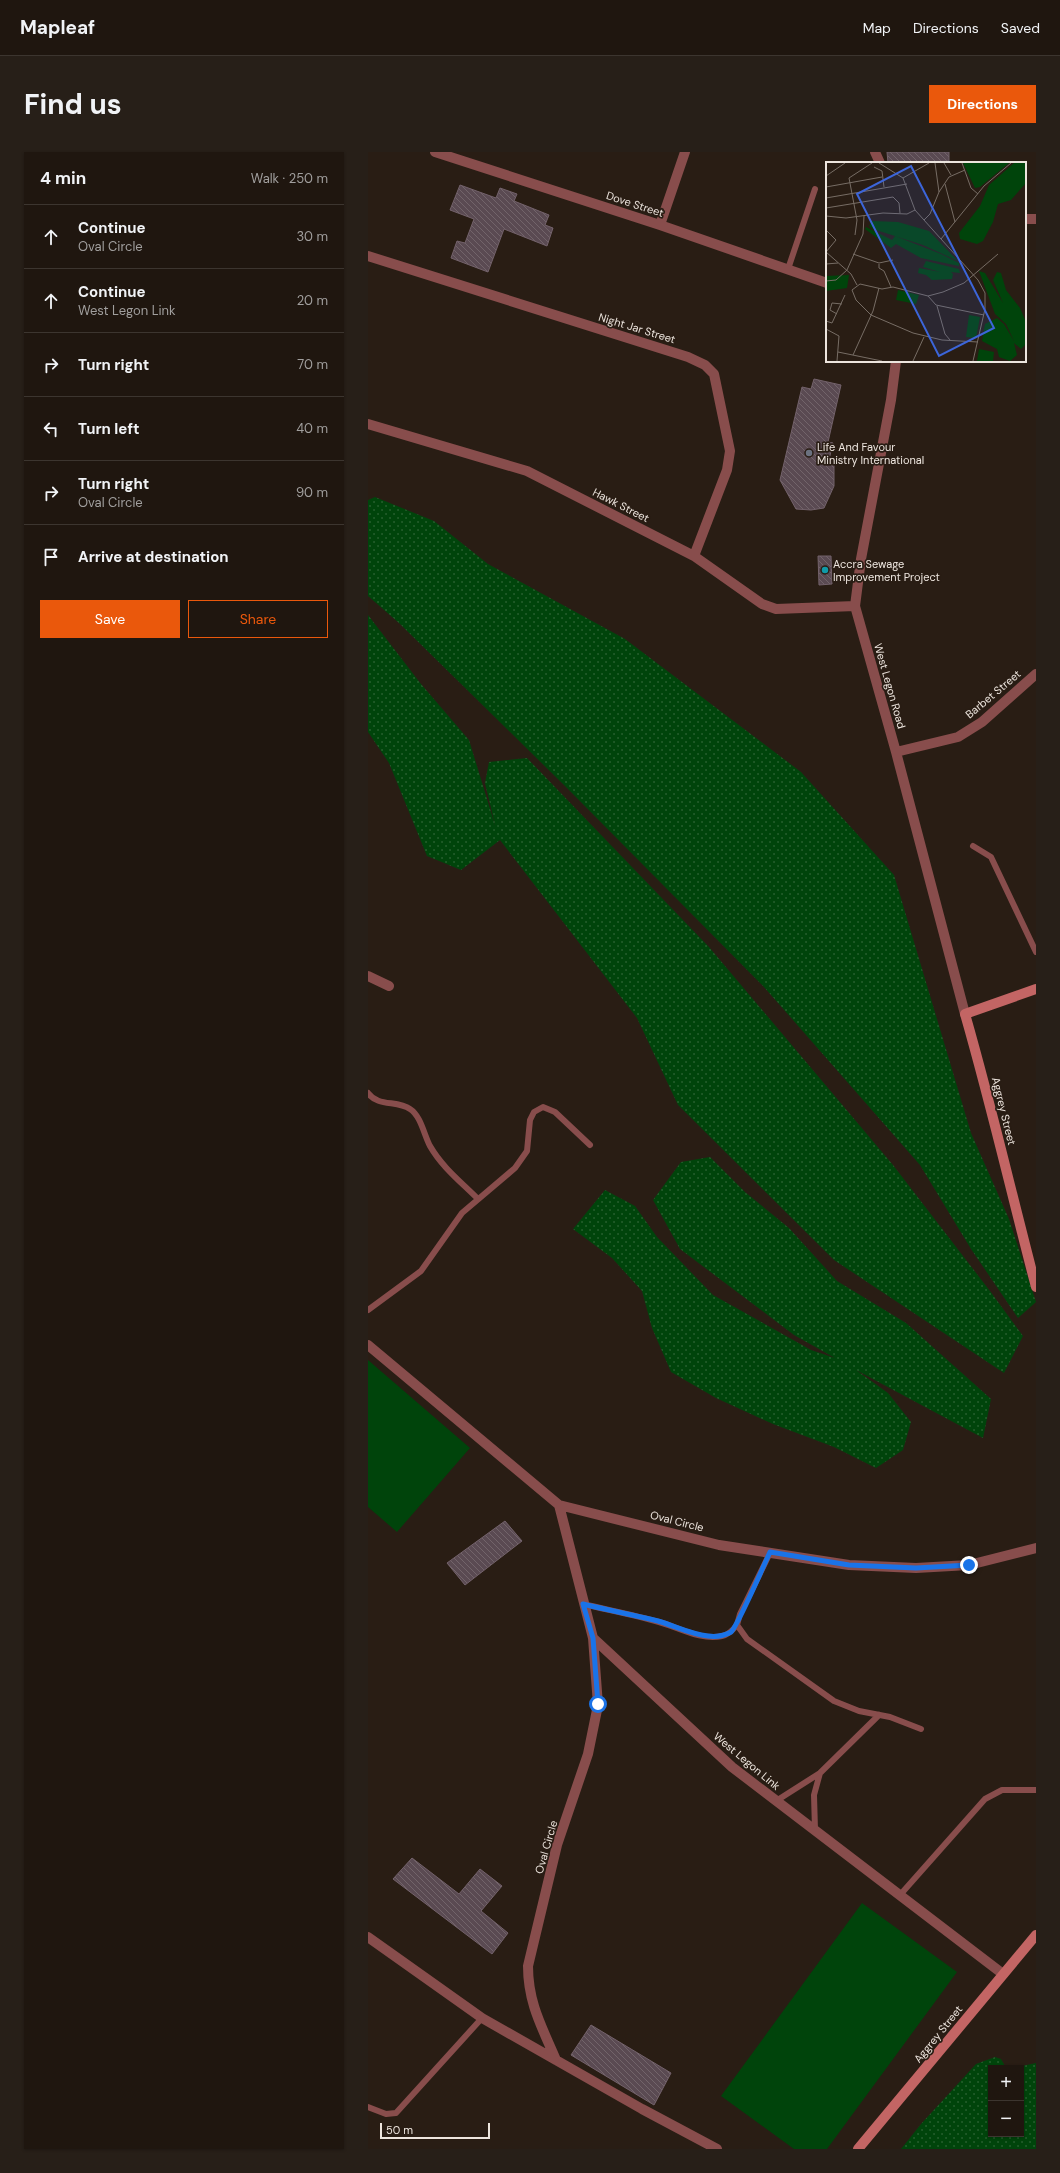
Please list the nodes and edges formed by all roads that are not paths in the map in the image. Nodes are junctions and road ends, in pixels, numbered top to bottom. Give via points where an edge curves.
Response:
1 (435, 152) edge
2 (685, 152) edge
3 (875, 152) edge
4 (880, 162) edge
5 (815, 189) dead end
6 (660, 225) junction
7 (368, 256) edge
8 (788, 269) junction
9 (826, 283) edge
10 (896, 362) edge
11 (368, 424) edge
12 (694, 556) junction
13 (855, 606) junction
14 (1036, 674) edge
15 (896, 752) junction
16 (974, 846) dead end
17 (1036, 952) edge
18 (368, 976) edge
19 (389, 986) dead end
20 (1036, 989) edge
21 (966, 1014) junction
22 (368, 1093) edge
23 (590, 1145) dead end
24 (477, 1198) junction
25 (1036, 1287) edge
26 (368, 1310) edge
27 (368, 1345) edge
28 (559, 1506) junction
29 (1036, 1548) edge
30 (770, 1552) junction
31 (583, 1604) junction
32 (737, 1625) junction
33 (593, 1638) junction
34 (878, 1715) junction
35 (921, 1729) dead end
36 (820, 1773) junction
37 (1036, 1790) edge
38 (776, 1801) junction
39 (815, 1830) junction
40 (900, 1895) junction
41 (1036, 1935) edge
42 (368, 1937) edge
43 (1003, 1974) junction
44 (482, 2018) junction
45 (556, 2060) junction
46 (368, 2107) edge
47 (717, 2149) edge
48 (858, 2149) edge

1 - 6 street, Dove Street
2 - 6 street
3 - 4 street
5 - 8 lane
6 - 8 street, Dove Street
7 - 12 street, Night Jar Street via 688,357 705,365 714,374 730,451 727,470
8 - 9 street, Dove Street
10 - 13 street, West Legon Road
11 - 12 street, Hawk Street via 527,472
12 - 13 street, Hawk Street via 762,604 776,609
13 - 15 street, West Legon Road
14 - 15 street, Barbet Street via 982,722 958,736
15 - 21 street, West Legon Road
16 - 17 lane via 991,857
18 - 19 street
20 - 21 main road
21 - 25 main road, Aggrey Street
22 - 24 lane via 379,1101 410,1108 430,1146 444,1165
23 - 24 lane via 555,1112 539,1108 530,1120 527,1151 515,1168
24 - 26 lane via 462,1213 421,1270
27 - 28 street, Oval Circle
28 - 30 street, Oval Circle via 719,1545
28 - 31 street
29 - 30 street, Oval Circle via 969,1565 916,1568 849,1565
30 - 32 lane
31 - 32 lane via 708,1636 722,1636 731,1632
31 - 33 street
32 - 34 lane via 747,1639 834,1702
33 - 38 street, West Legon Link via 732,1767
33 - 45 street, Oval Circle via 598,1704 588,1754 557,1845 528,1966 528,1987 532,2003
34 - 35 lane
34 - 36 lane
36 - 38 lane
36 - 39 lane via 814,1795
37 - 40 lane via 1002,1790 985,1799
38 - 39 street, West Legon Link
39 - 40 street, West Legon Link
40 - 43 street, West Legon Link
41 - 43 main road, Aggrey Street
42 - 44 street
43 - 48 main road, Aggrey Street
44 - 45 street
44 - 46 lane via 396,2113 386,2114
45 - 47 street

